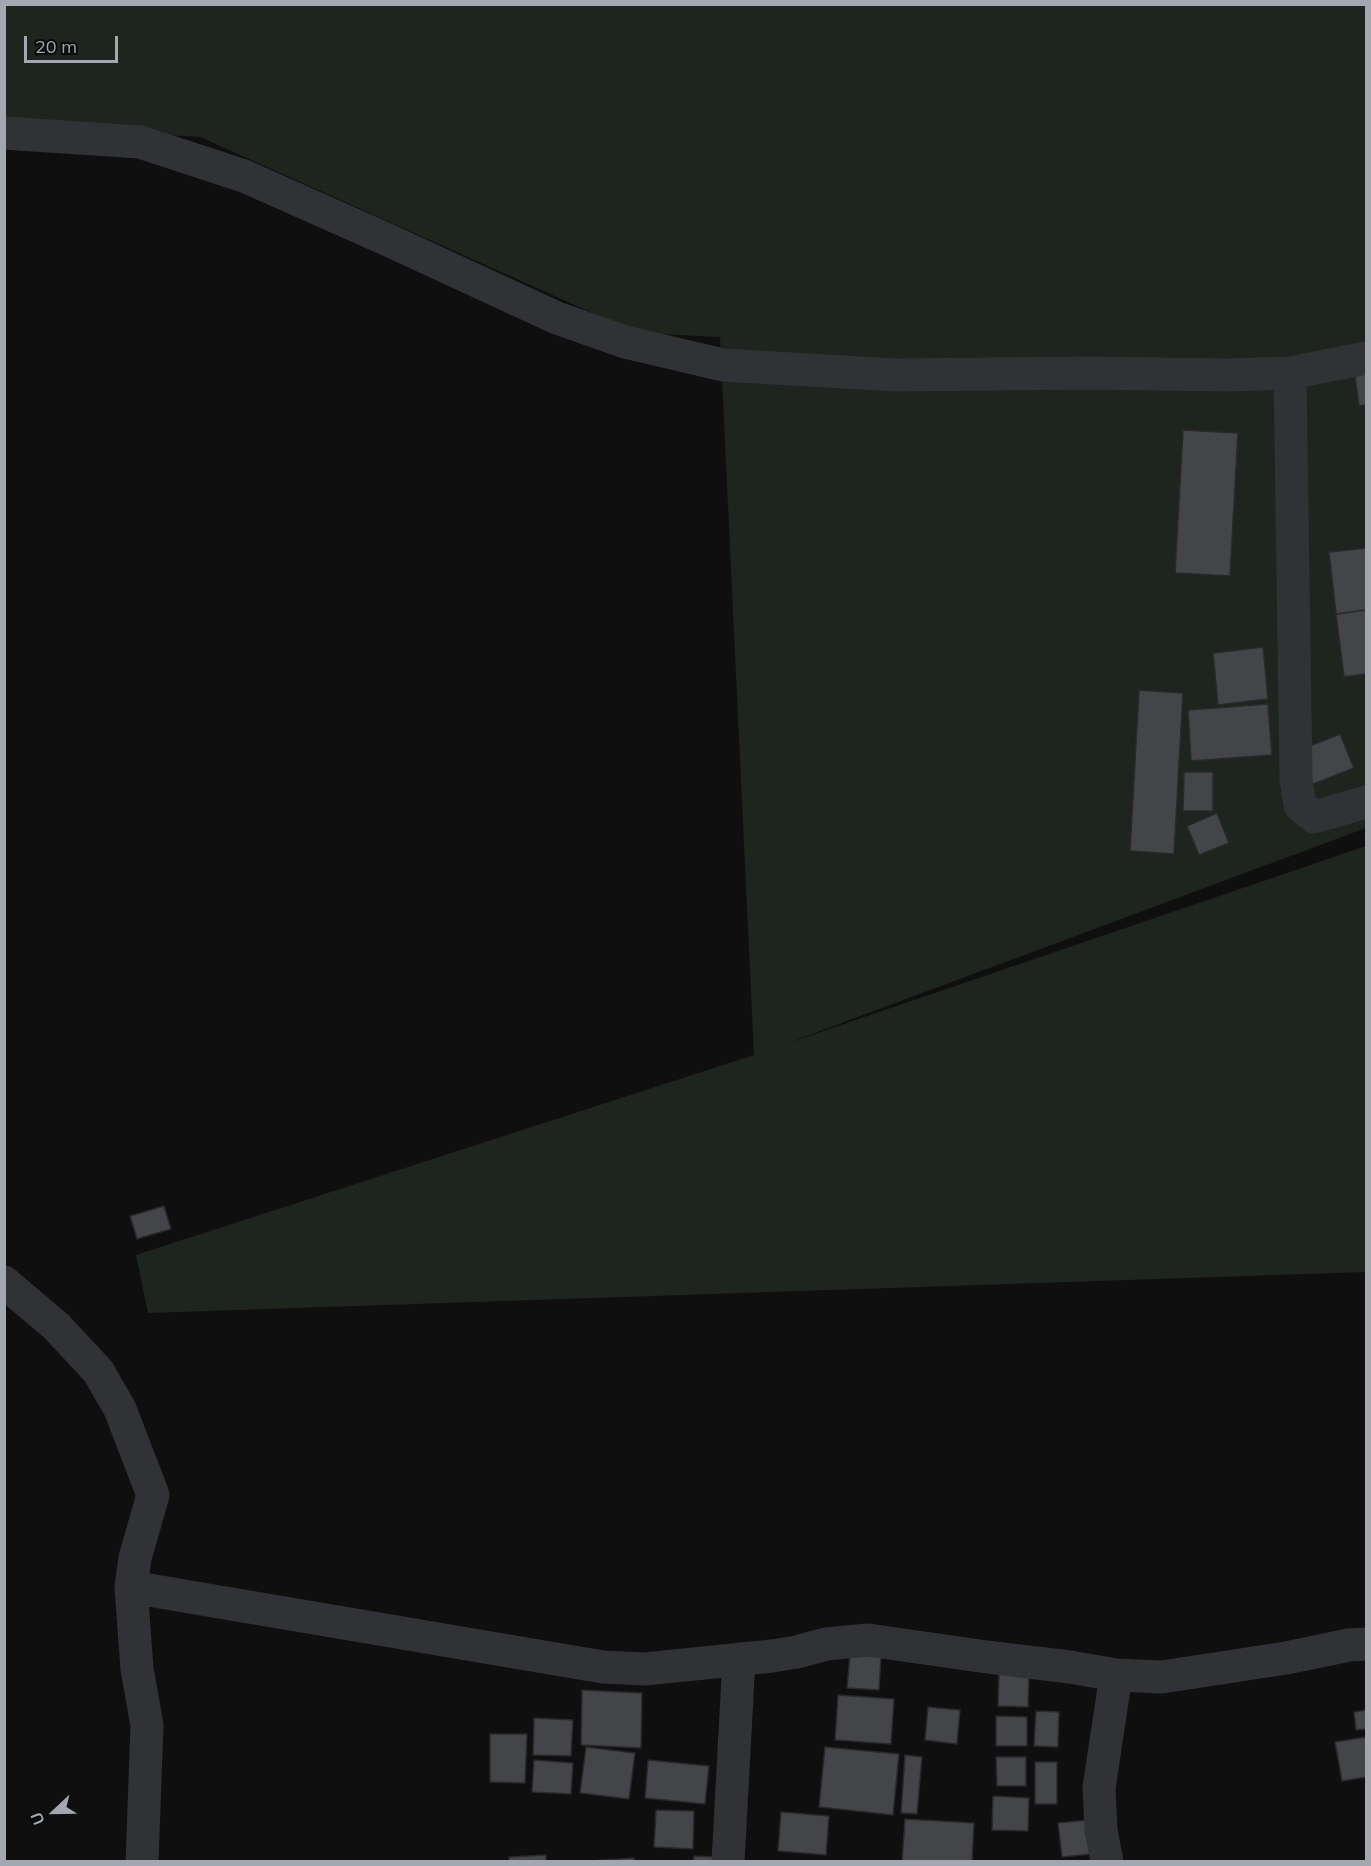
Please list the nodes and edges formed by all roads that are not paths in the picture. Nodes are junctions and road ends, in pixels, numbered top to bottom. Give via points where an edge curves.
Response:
1 (4, 133) edge
2 (1366, 358) edge
3 (1290, 374) junction
4 (1366, 802) edge
5 (4, 1282) edge
6 (131, 1587) junction
7 (1366, 1644) edge
8 (739, 1659) junction
9 (1116, 1675) junction
10 (142, 1862) edge
11 (728, 1862) edge
12 (1107, 1862) edge

1 - 3 street via 150,145 244,176 556,318 625,342 723,365 896,375
2 - 3 street
3 - 4 street via 1298,797 1300,805 1314,817
5 - 6 street via 56,1326 98,1371 120,1409 153,1495
6 - 8 street via 603,1667 645,1669
6 - 10 street via 137,1669 147,1725
7 - 9 street via 1162,1677
8 - 9 street via 868,1640
8 - 11 street
9 - 12 street via 1099,1788

